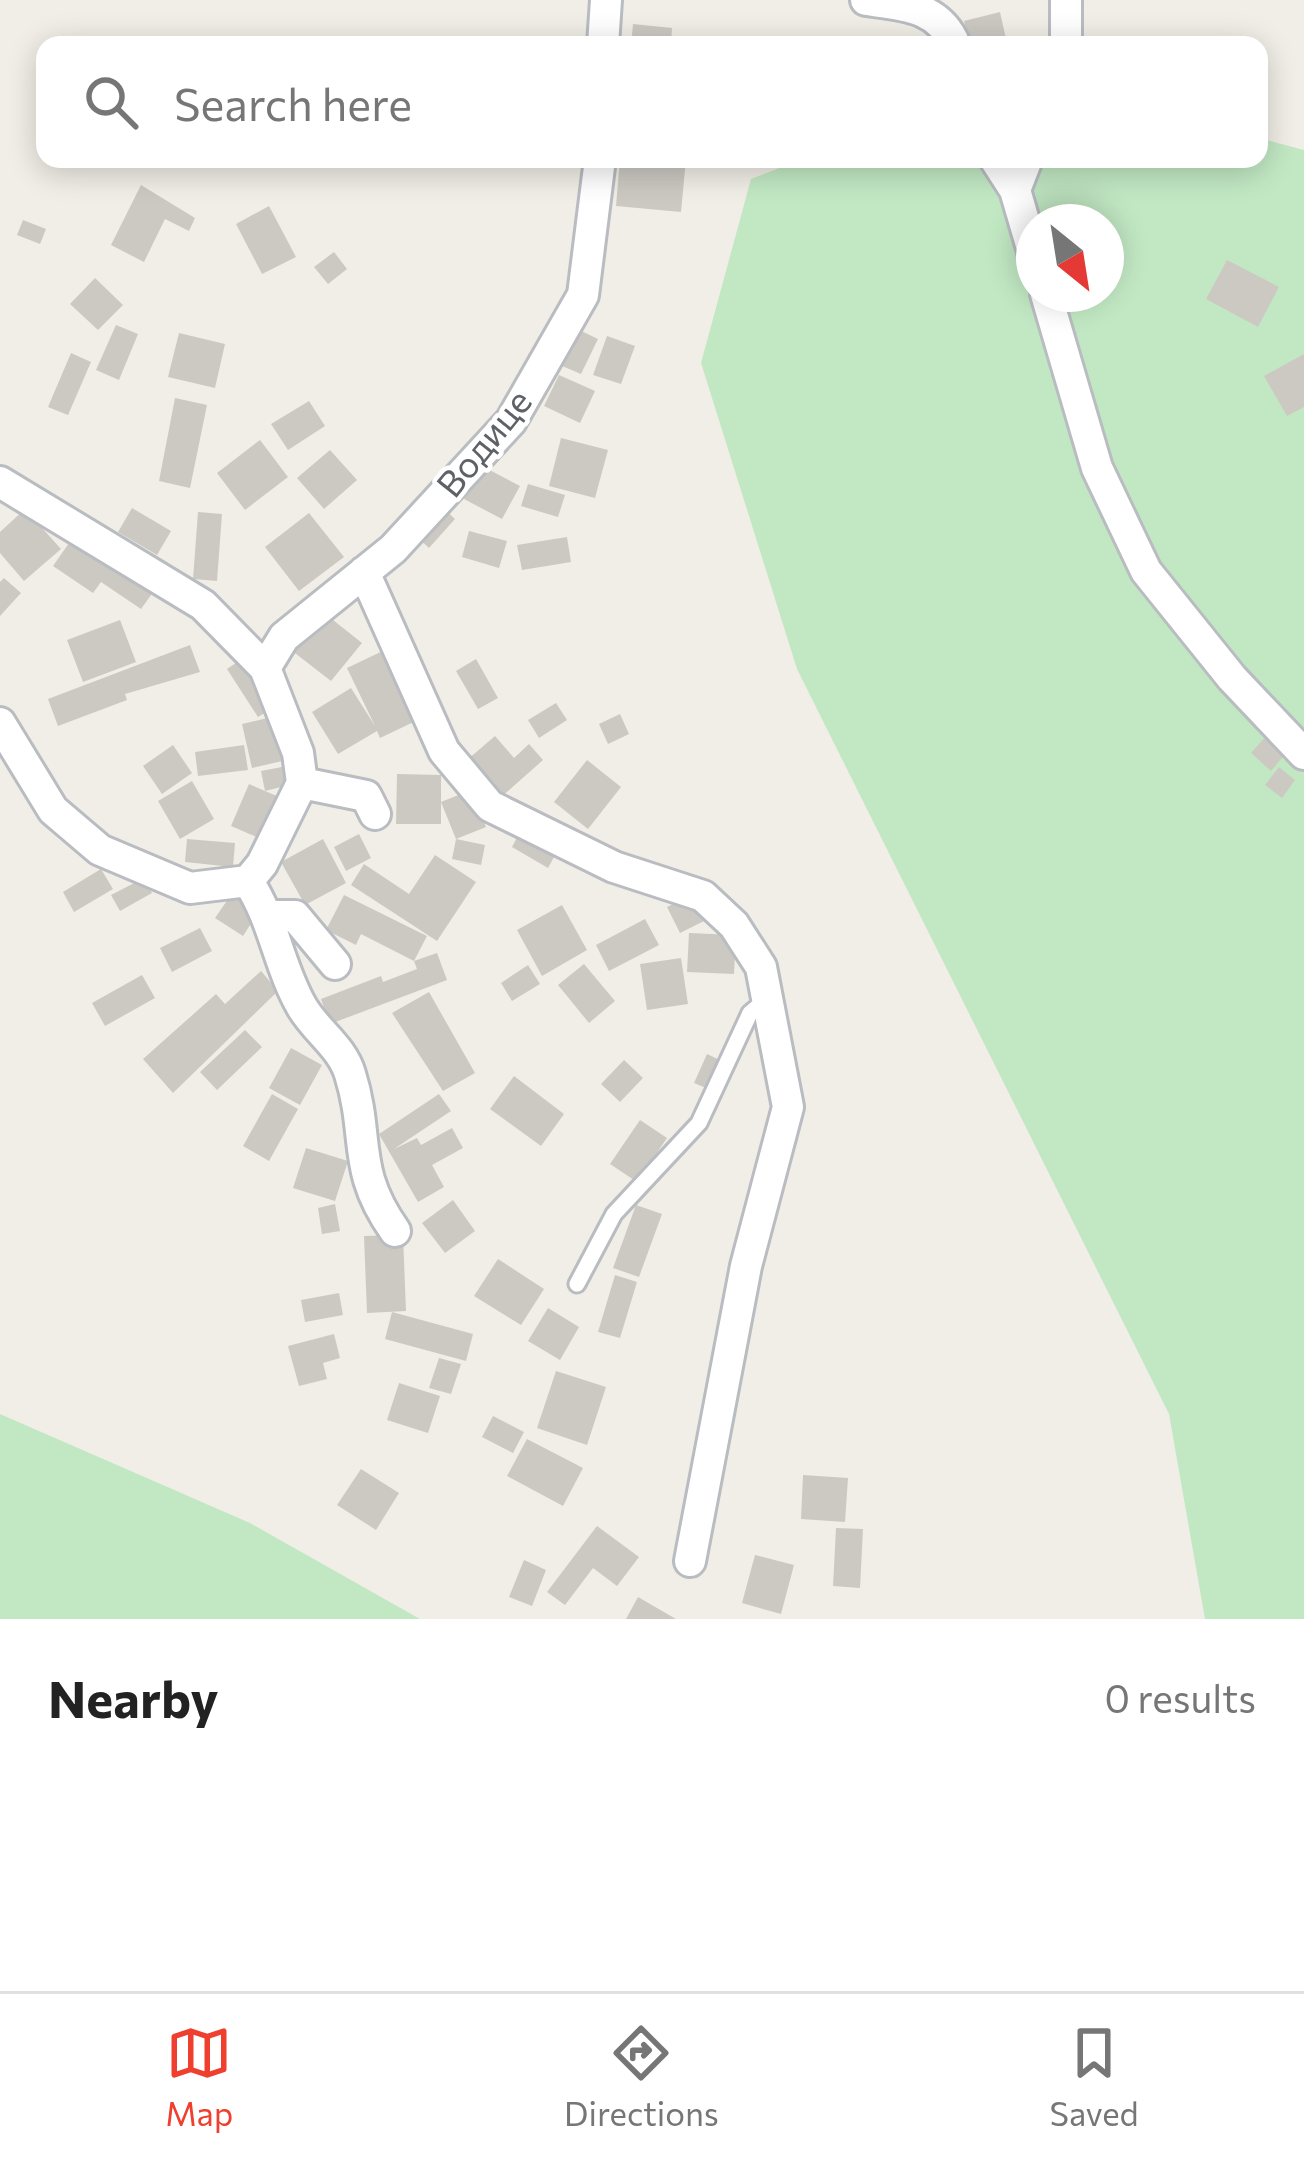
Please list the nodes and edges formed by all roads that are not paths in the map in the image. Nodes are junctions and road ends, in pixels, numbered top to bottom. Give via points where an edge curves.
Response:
1 (606, 0) edge
2 (866, 0) edge
3 (1066, 0) edge
4 (604, 36) edge
5 (951, 36) edge
6 (1066, 36) edge
7 (598, 168) edge
8 (1001, 168) edge
9 (1024, 168) edge
10 (1015, 190) junction
11 (1019, 204) edge
12 (1051, 312) edge
13 (0, 482) edge
14 (364, 572) junction
15 (265, 668) junction
16 (0, 723) edge
17 (1304, 754) edge
18 (302, 783) junction
19 (375, 814) dead end
20 (248, 881) junction
21 (271, 916) junction
22 (335, 964) dead end
23 (768, 998) junction
24 (395, 1232) dead end
25 (578, 1284) dead end
26 (690, 1561) dead end

1 - 4 street
2 - 5 street via 919,8
3 - 6 street
7 - 14 street, Водице via 583,295 521,403
8 - 10 street
9 - 10 street
10 - 11 street
12 - 17 street via 1096,468 1146,571
13 - 15 street via 202,604
14 - 15 street, Водице via 284,637
14 - 23 street via 444,751 490,806 614,867 704,896 761,968
15 - 18 street
16 - 20 street via 53,810 100,850 190,888
18 - 19 street via 366,796
18 - 20 street
20 - 21 street
21 - 22 street via 295,916
21 - 24 street via 292,988 350,1072 366,1182
23 - 25 lane via 750,1013 699,1123 614,1214
23 - 26 street via 788,1107 746,1266

